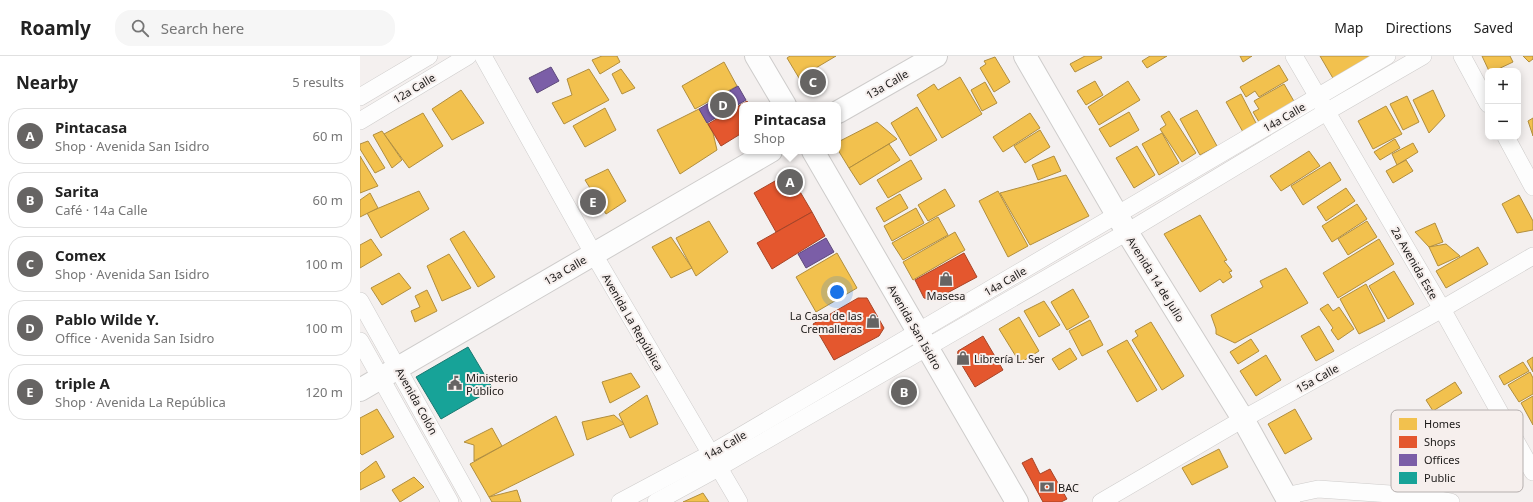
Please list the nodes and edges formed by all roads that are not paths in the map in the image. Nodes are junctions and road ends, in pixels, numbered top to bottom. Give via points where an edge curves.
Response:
1 (428, 56) edge
2 (468, 56) edge
3 (483, 56) edge
4 (756, 56) edge
5 (936, 56) edge
6 (1025, 56) edge
7 (1294, 56) edge
8 (1387, 56) edge
9 (1423, 56) edge
10 (1462, 56) edge
11 (360, 97) edge
12 (1317, 97) junction
13 (1485, 98) edge
14 (784, 102) edge
15 (841, 110) edge
16 (1326, 112) junction
17 (360, 121) edge
18 (1508, 140) edge
19 (766, 154) edge
20 (814, 154) edge
21 (1533, 188) edge
22 (1122, 223) junction
23 (593, 253) junction
24 (1533, 256) edge
25 (360, 301) edge
26 (1442, 309) junction
27 (922, 340) junction
28 (360, 341) edge
29 (390, 373) junction
30 (360, 390) edge
31 (1498, 410) edge
32 (1243, 420) junction
33 (1523, 454) edge
34 (714, 461) junction
35 (1533, 472) edge
36 (1287, 499) edge
37 (450, 502) edge
38 (472, 502) edge
39 (620, 502) edge
40 (656, 502) edge
41 (739, 502) edge
42 (1018, 502) edge
43 (1101, 502) edge
44 (1451, 502) edge

1 - 11 street, 12a Calle
2 - 17 street, 12a Calle
3 - 23 street, Avenida La República
4 - 14 street
5 - 15 street, 13a Calle
6 - 22 street, Avenida 14 de Julio
7 - 12 street, 2a Avenida Este
8 - 12 street, 14a Calle
9 - 16 street
10 - 13 street
12 - 16 street, 2a Avenida Este
12 - 22 street, 14a Calle
16 - 22 street
16 - 26 street, 2a Avenida Este
18 - 21 street
19 - 23 street, 13a Calle
20 - 27 street, Avenida San Isidro
22 - 27 street, 14a Calle
22 - 32 street, Avenida 14 de Julio
23 - 29 street, 13a Calle
23 - 34 street, Avenida La República
24 - 26 street, 15a Calle
25 - 29 street, Avenida Colón
26 - 31 street, 2a Avenida Este
26 - 32 street, 15a Calle
27 - 34 street, 14a Calle
27 - 42 street, Avenida San Isidro
28 - 29 street, Avenida Colón
29 - 30 street, 13a Calle
29 - 37 street, Avenida Colón
29 - 38 street, Avenida Colón
32 - 36 street, Avenida 14 de Julio
32 - 43 street, 15a Calle
33 - 35 street, 2a Avenida Este
34 - 39 street, 14a Calle
34 - 40 street, 14a Calle
34 - 41 street, Avenida La República
36 - 44 street via 1318,489 1420,496

